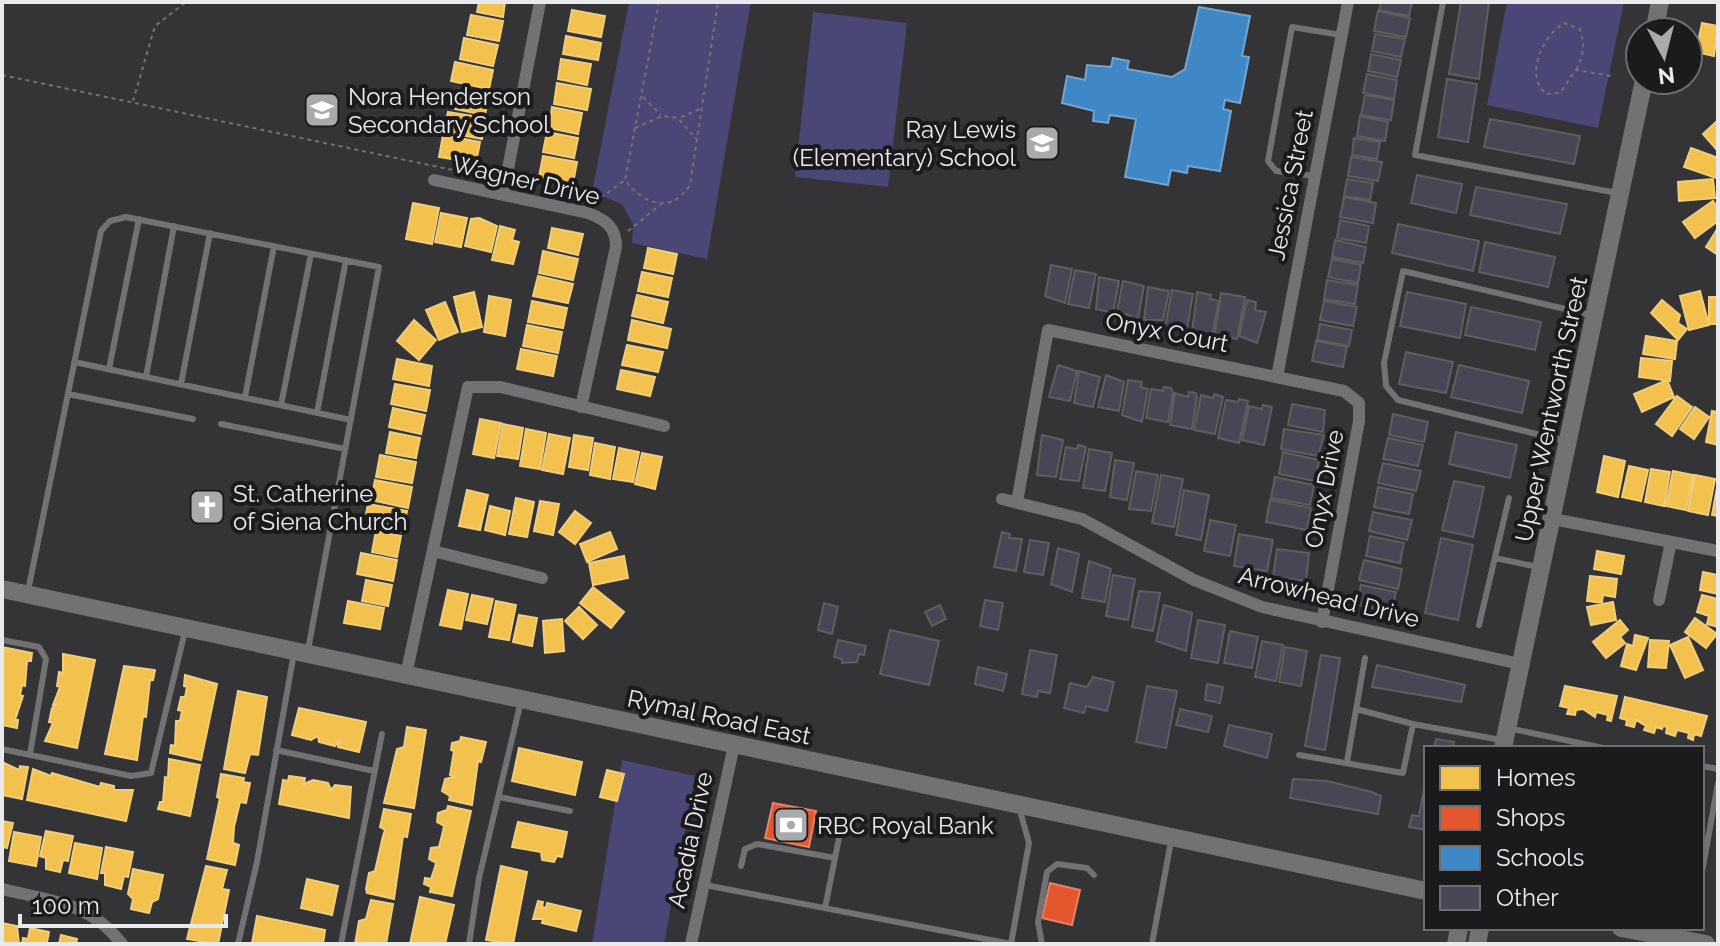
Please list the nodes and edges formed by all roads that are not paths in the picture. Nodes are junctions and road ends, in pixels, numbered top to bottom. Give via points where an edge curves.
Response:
1 (540, 2) edge
2 (1348, 2) edge
3 (1443, 2) edge
4 (1341, 35) junction
5 (1641, 96) edge
6 (1314, 176) junction
7 (434, 180) dead end
8 (1621, 194) junction
9 (503, 195) junction
10 (139, 219) junction
11 (174, 226) junction
12 (210, 233) junction
13 (274, 246) junction
14 (311, 254) junction
15 (346, 260) junction
16 (1596, 316) junction
17 (74, 362) junction
18 (109, 369) junction
19 (146, 377) junction
20 (1277, 377) junction
21 (181, 384) junction
22 (68, 394) junction
23 (245, 397) junction
24 (281, 405) junction
25 (581, 407) junction
26 (317, 413) junction
27 (193, 419) dead end
28 (351, 420) junction
29 (221, 424) dead end
30 (664, 426) dead end
31 (1569, 442) junction
32 (345, 449) junction
33 (1509, 498) dead end
34 (1002, 499) dead end
35 (1017, 502) junction
36 (1553, 519) junction
37 (1671, 542) junction
38 (433, 551) junction
39 (1718, 551) edge
40 (1495, 558) junction
41 (1542, 568) junction
42 (542, 578) dead end
43 (2, 589) edge
44 (27, 594) junction
45 (1659, 600) dead end
46 (1322, 622) junction
47 (1479, 625) dead end
48 (186, 627) junction
49 (2, 640) edge
50 (301, 652) junction
51 (1365, 658) dead end
52 (1520, 664) junction
53 (406, 675) junction
54 (522, 698) junction
55 (1356, 709) junction
56 (1413, 724) junction
57 (382, 734) dead end
58 (1504, 739) edge
59 (734, 745) junction
60 (1581, 746) edge
61 (2, 749) edge
62 (276, 750) junction
63 (30, 754) junction
64 (1299, 755) dead end
65 (1347, 762) junction
66 (374, 771) junction
67 (1718, 783) edge
68 (499, 797) junction
69 (1018, 804) junction
70 (570, 811) dead end
71 (1704, 823) edge
72 (1711, 825) junction
73 (841, 828) dead end
74 (1172, 835) junction
75 (835, 858) junction
76 (1704, 862) edge
77 (741, 866) dead end
78 (1094, 875) dead end
79 (702, 884) junction
80 (2, 889) edge
81 (1424, 891) edge
82 (825, 908) junction
83 (1636, 930) edge
84 (1696, 938) edge
85 (122, 944) edge
86 (238, 944) edge
87 (341, 944) edge
88 (469, 944) edge
89 (691, 944) edge
90 (1011, 944) edge
91 (1042, 944) edge
92 (1152, 944) edge

1 - 9 street
2 - 4 street, Jessica Street
3 - 8 lane via 1415,155
4 - 6 street, Jessica Street
4 - 6 lane via 1292,27 1268,161 1276,171
5 - 8 main road, Upper Wentworth Street
6 - 20 street, Jessica Street
7 - 9 street, Wagner Drive
8 - 16 main road, Upper Wentworth Street
9 - 25 street, Wagner Drive via 603,218 616,235
10 - 11 lane
10 - 17 lane via 110,221 101,231
10 - 18 lane
11 - 12 lane
11 - 19 lane
12 - 13 lane
12 - 21 lane
13 - 14 lane
13 - 23 lane
14 - 15 lane
14 - 24 lane
15 - 26 lane
15 - 28 lane via 379,267
16 - 31 main road, Upper Wentworth Street
16 - 31 lane via 1403,271 1384,363 1386,386 1398,400
17 - 18 lane
17 - 22 lane
18 - 19 lane
19 - 21 lane
20 - 35 street, Onyx Court via 1048,330
20 - 46 street, Onyx Drive via 1344,391 1359,407
21 - 23 lane
22 - 27 lane
22 - 44 lane
23 - 24 lane
24 - 26 lane
25 - 30 street
25 - 38 street via 500,387 468,387
26 - 28 lane
28 - 32 lane
29 - 32 lane
31 - 36 main road, Upper Wentworth Street
32 - 50 lane
33 - 40 lane
34 - 35 street, Arrowhead Drive
35 - 46 street, Arrowhead Drive via 1099,526 1194,580 1238,598
36 - 37 street
36 - 41 main road, Upper Wentworth Street
37 - 39 street
37 - 45 street
38 - 42 street
38 - 53 street
40 - 41 lane
40 - 47 lane
41 - 52 main road, Upper Wentworth Street
43 - 44 main road, Rymal Road East
44 - 48 main road, Rymal Road East
46 - 52 street, Arrowhead Drive
48 - 50 main road, Rymal Road East
48 - 63 lane via 151,773 131,776
49 - 63 lane via 39,647 46,659
50 - 53 main road, Rymal Road East
50 - 62 lane
51 - 55 lane
52 - 58 main road, Upper Wentworth Street
53 - 54 main road, Rymal Road East
54 - 59 main road, Rymal Road East
54 - 68 lane
55 - 56 lane
55 - 65 lane
56 - 58 lane
56 - 65 lane via 1403,773
57 - 66 lane
58 - 60 lane
59 - 69 main road, Rymal Road East
59 - 79 street, Acadia Drive
61 - 63 lane
62 - 66 lane
62 - 86 lane
64 - 65 lane
66 - 87 lane
67 - 72 lane
68 - 70 lane
68 - 88 lane
69 - 74 main road, Rymal Road East
69 - 90 lane via 1029,843
71 - 72 lane
72 - 76 lane
73 - 75 lane
74 - 81 main road, Rymal Road East
74 - 92 lane
75 - 77 lane via 757,844 745,849
75 - 82 lane
78 - 91 lane via 1087,868 1057,864 1047,872 1038,922
79 - 82 lane
79 - 89 street, Acadia Drive
80 - 85 street via 82,908 106,923
82 - 90 lane
83 - 84 main road

